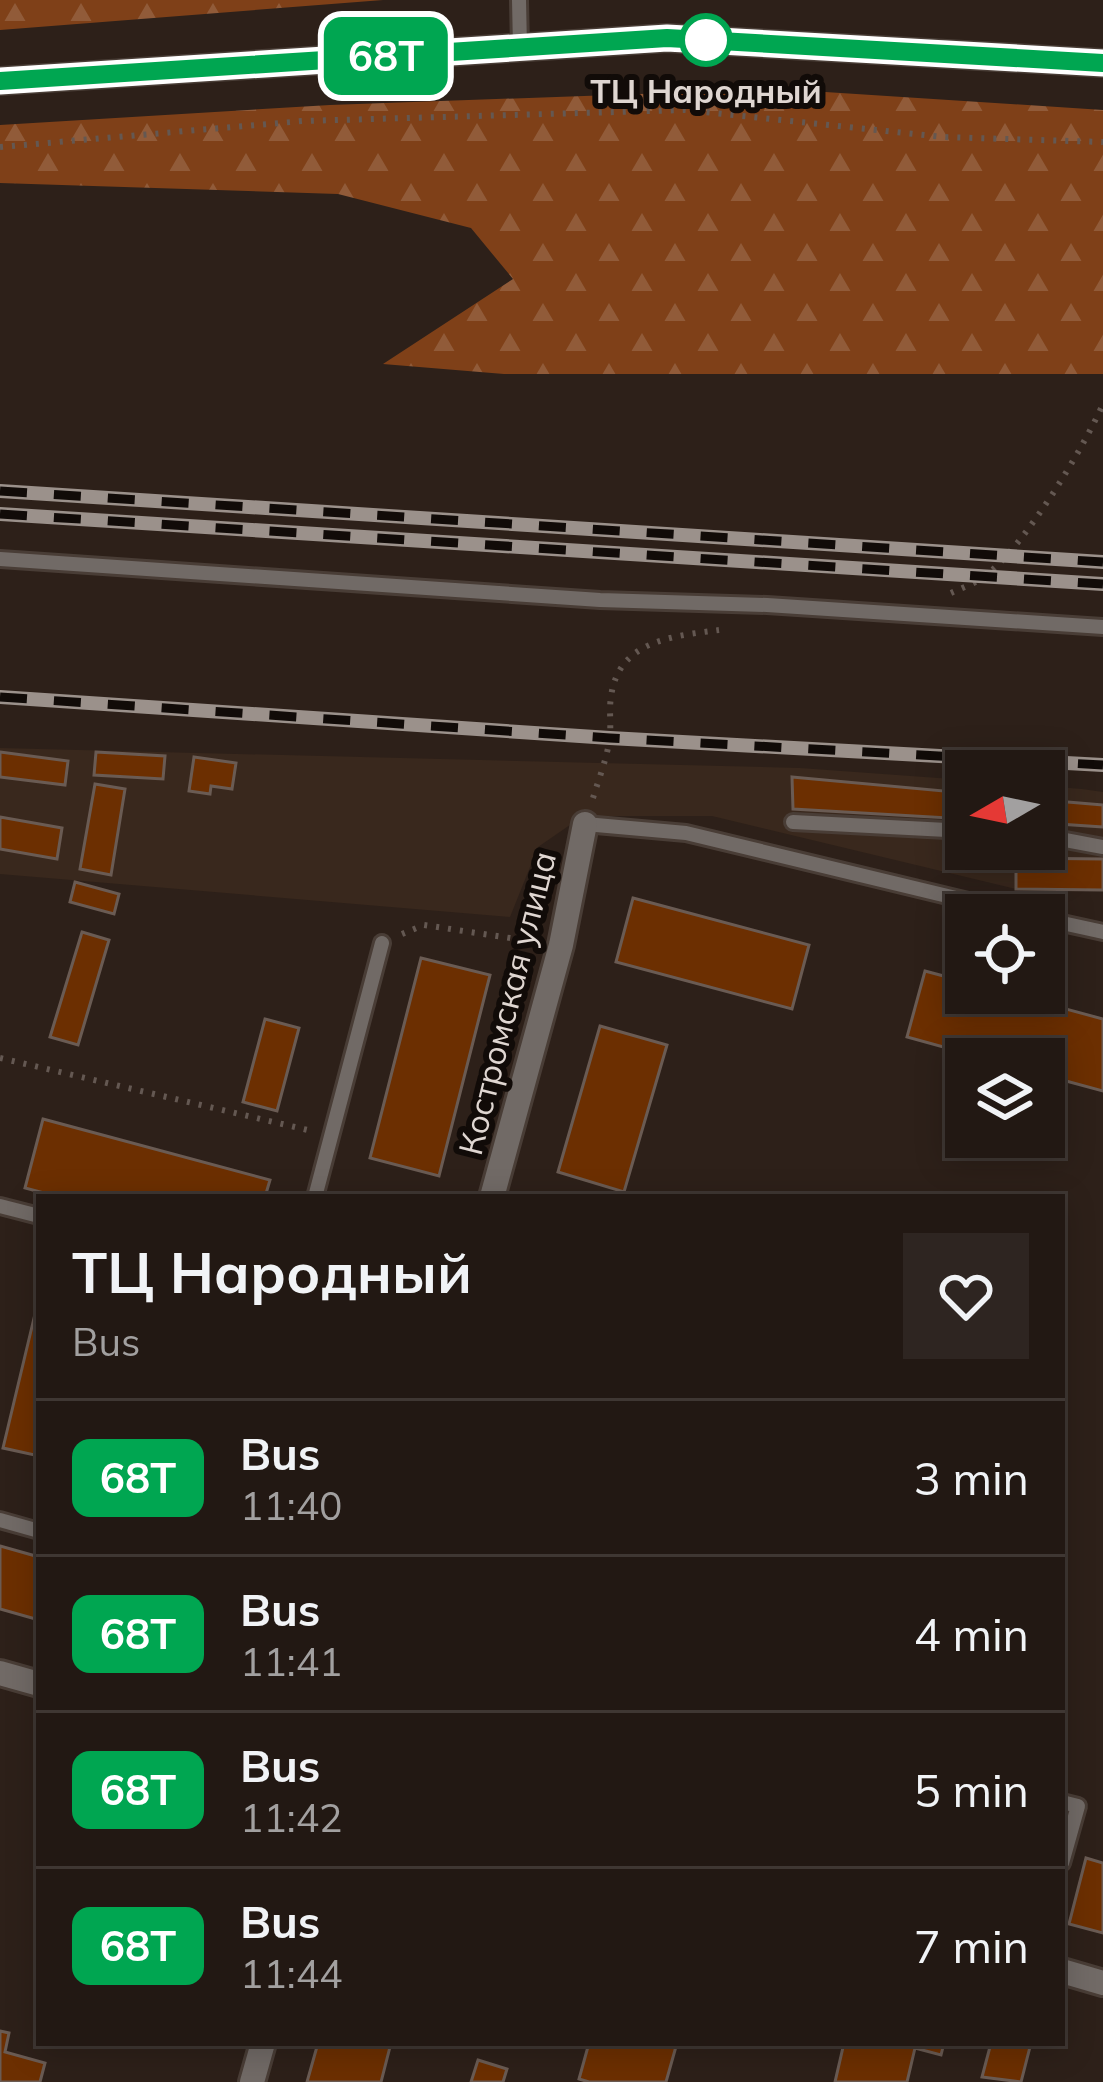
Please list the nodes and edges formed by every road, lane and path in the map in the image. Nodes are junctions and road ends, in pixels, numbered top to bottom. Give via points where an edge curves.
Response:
1 (519, 0) edge
2 (520, 47) junction
3 (1103, 63) edge
4 (0, 81) edge
5 (1103, 142) edge
6 (0, 147) edge
7 (0, 559) edge
8 (1103, 627) edge
9 (793, 822) dead end
10 (585, 824) joint
11 (945, 830) edge
12 (1065, 840) edge
13 (1103, 847) edge
14 (945, 895) edge
15 (1065, 924) edge
16 (1103, 932) edge
17 (382, 943) joint
18 (561, 945) junction
19 (0, 1058) edge
20 (331, 1136) junction
21 (316, 1194) edge
22 (493, 1194) edge
23 (0, 1206) edge
24 (36, 1215) edge
25 (0, 1520) edge
26 (36, 1530) edge
27 (0, 1673) edge
28 (36, 1683) edge
29 (1065, 1803) edge
30 (1065, 1852) edge
31 (1065, 1972) edge
32 (1103, 1983) edge
33 (262, 2046) edge
34 (253, 2082) edge

1 - 2 lane
2 - 3 main road via 667,38
2 - 4 main road
5 - 6 path via 944,137 685,110 303,122
7 - 8 lane
9 - 11 lane
10 - 14 lane via 686,833
10 - 18 street, Костромская улица
12 - 13 lane
15 - 16 lane
17 - 18 path via 424,926
17 - 20 lane
18 - 22 street, Костромская улица
19 - 20 path
20 - 21 lane
23 - 24 lane
25 - 26 lane
27 - 28 street
29 - 30 lane via 1078,1806
31 - 32 street
33 - 34 street

